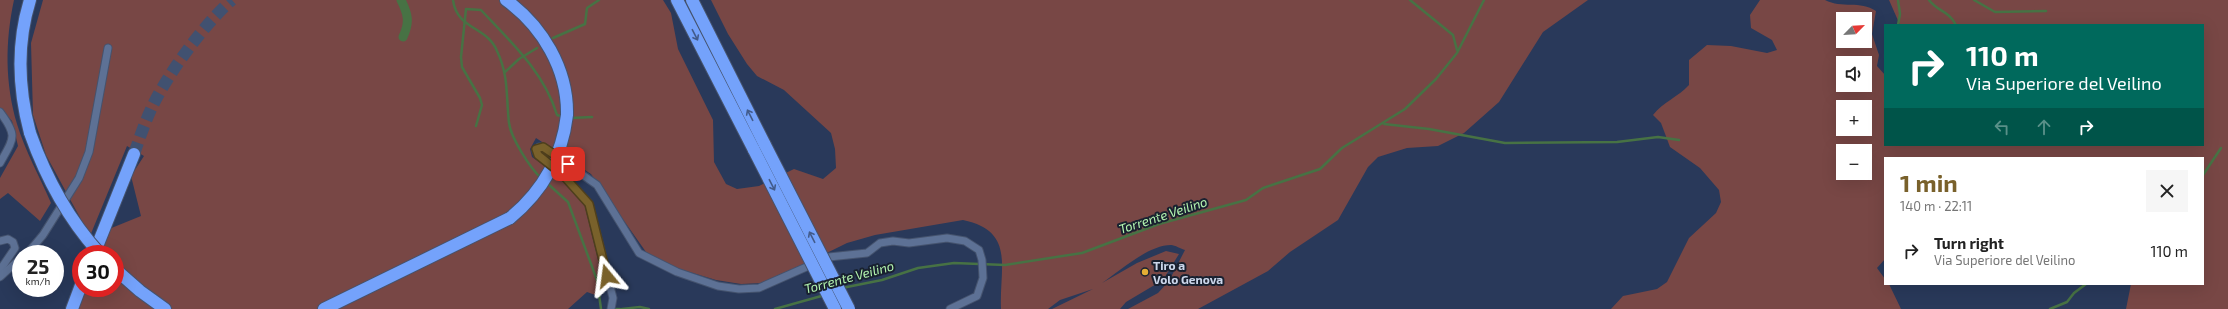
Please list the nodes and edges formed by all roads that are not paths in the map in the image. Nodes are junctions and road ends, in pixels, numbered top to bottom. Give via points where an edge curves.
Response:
1 (30, 0) edge
2 (506, 0) edge
3 (677, 0) edge
4 (692, 0) edge
5 (108, 48) dead end
6 (0, 112) edge
7 (134, 154) tunnel mouth
8 (0, 163) edge
9 (0, 241) edge
10 (35, 245) edge
11 (93, 245) edge
12 (98, 245) edge
13 (12, 266) edge
14 (0, 270) edge
15 (0, 277) edge
16 (124, 278) edge
17 (73, 297) edge
18 (77, 297) edge
19 (64, 309) edge
20 (72, 309) edge
21 (165, 309) edge
22 (324, 309) edge
23 (611, 309) edge
24 (835, 309) edge
25 (849, 309) edge
26 (950, 309) edge

1 - 11 highway, bridge via 21,38 19,65 23,107 44,170 63,205
2 - 22 highway, bridge via 533,25 553,55 562,78 566,115 561,145 550,173 536,193 510,218
3 -> 24 highway, bridge
25 -> 4 highway, bridge
5 - 10 street via 89,152 80,178
6 - 8 street via 11,127 13,136
7 - 12 highway
9 - 14 street via 8,239 13,242 15,248
13 - 15 street
16 - 21 highway
17 - 19 highway
18 - 20 highway
23 - 26 street via 613,298 589,204 562,174 538,155 536,151 539,147 543,147 597,185 642,255 677,272 718,286 759,288 829,257 862,254 880,243 893,240 904,243 947,238 960,240 977,248 982,260 982,282 977,296

